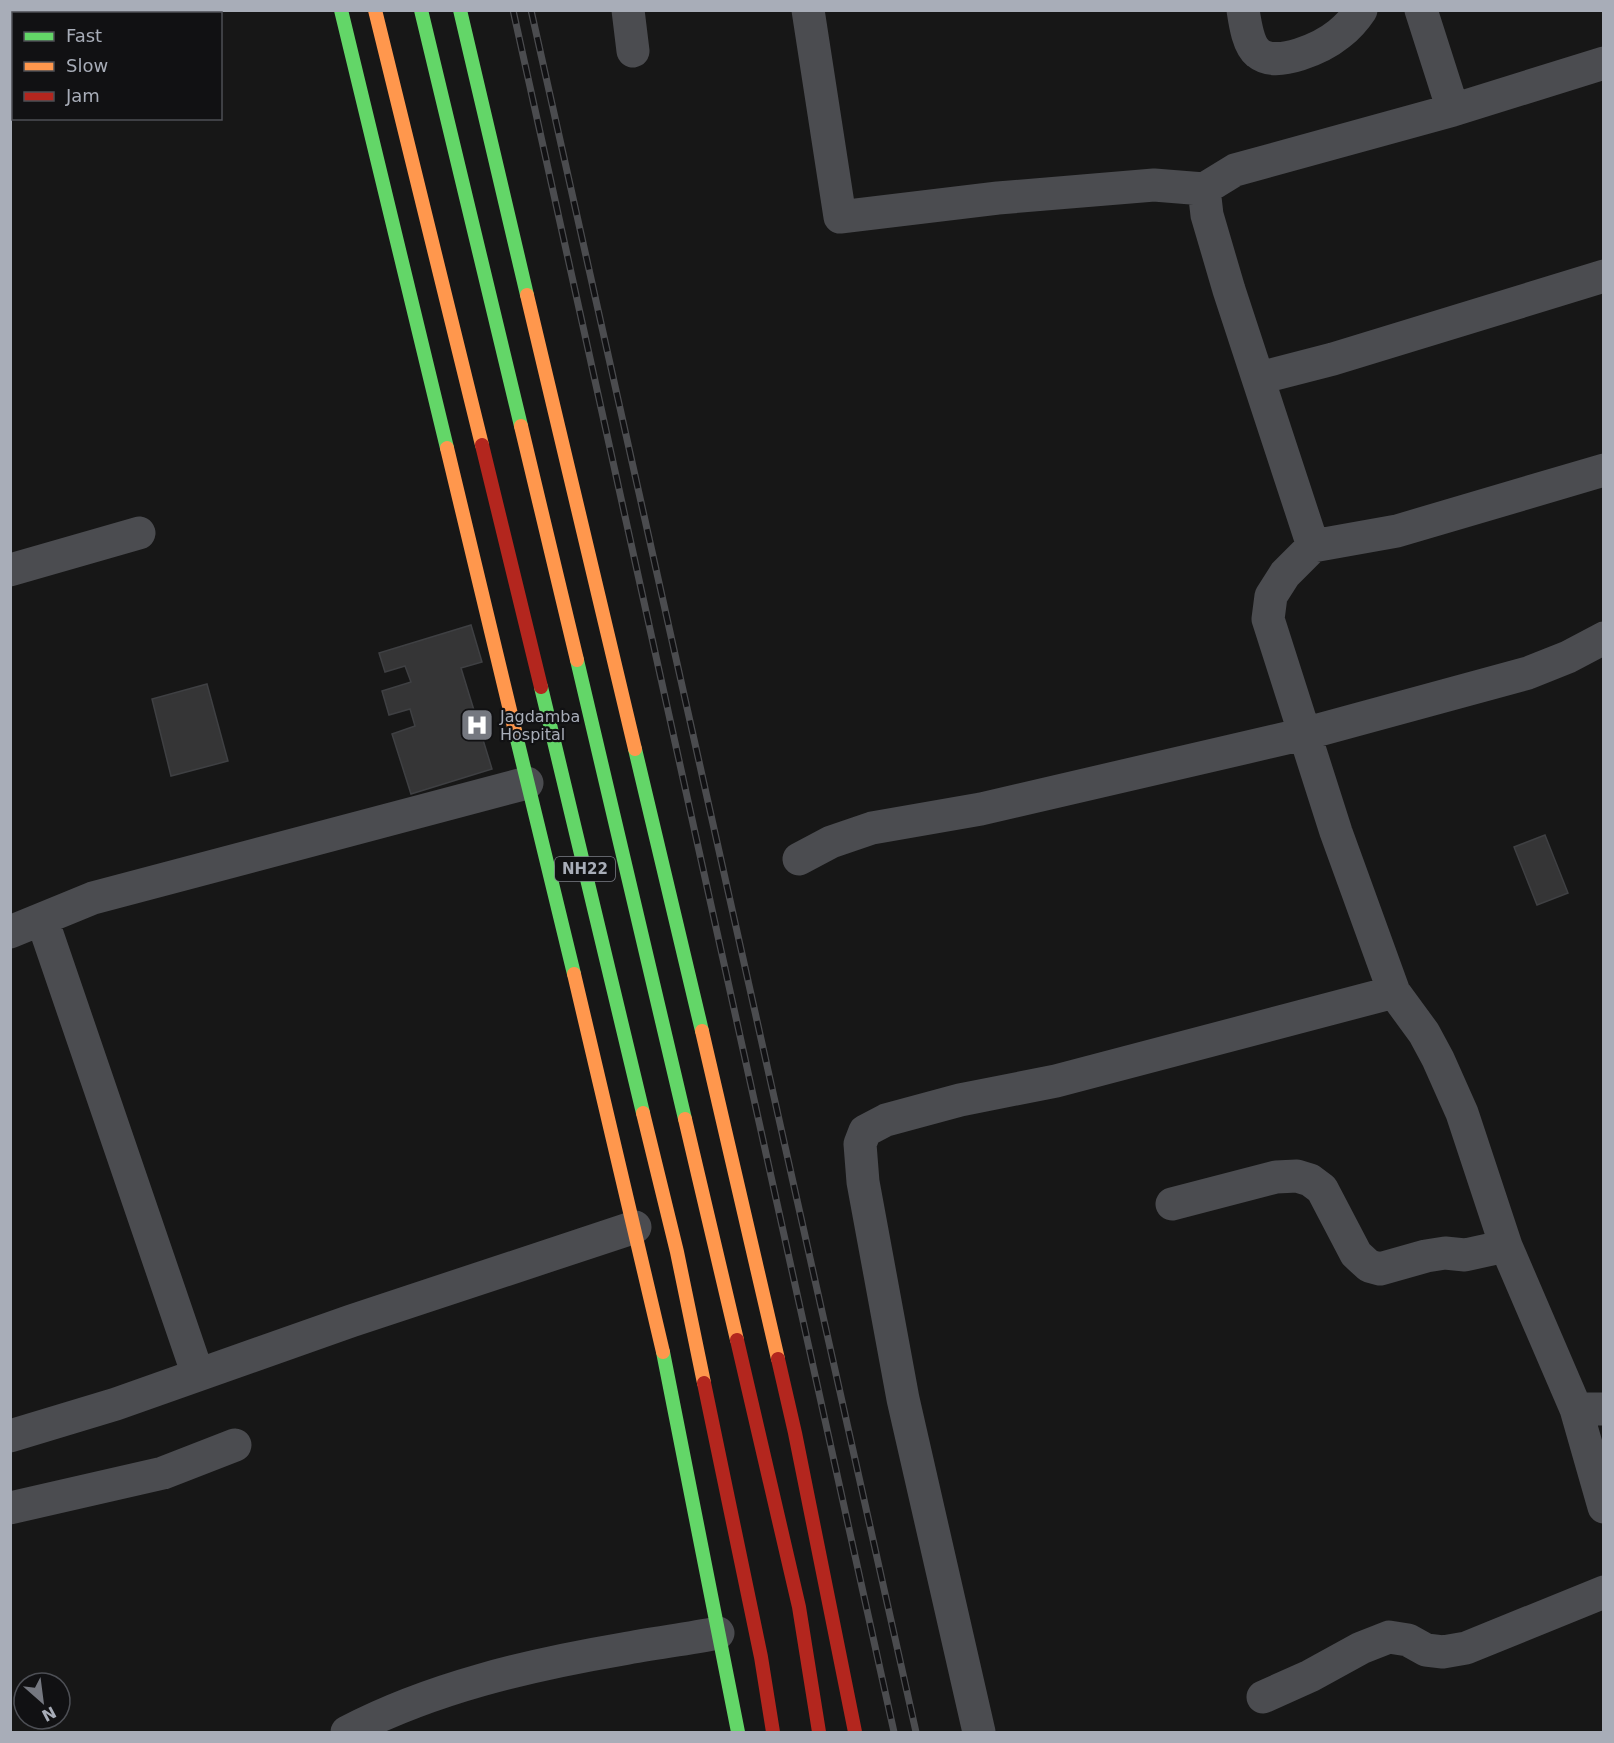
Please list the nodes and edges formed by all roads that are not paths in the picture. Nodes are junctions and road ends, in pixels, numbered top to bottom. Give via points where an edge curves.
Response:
1 (341, 10) edge
2 (375, 10) edge
3 (422, 10) edge
4 (460, 10) edge
5 (628, 10) edge
6 (808, 10) edge
7 (1242, 10) edge
8 (1361, 10) edge
9 (1421, 10) edge
10 (633, 51) dead end
11 (1604, 63) edge
12 (1453, 110) junction
13 (1204, 189) junction
14 (1604, 276) edge
15 (1259, 378) junction
16 (1604, 470) edge
17 (139, 533) dead end
18 (1313, 546) junction
19 (10, 570) edge
20 (1604, 638) edge
21 (1304, 734) junction
22 (527, 783) junction
23 (799, 859) dead end
24 (42, 919) junction
25 (10, 932) edge
26 (1394, 992) junction
27 (1172, 1204) dead end
28 (635, 1227) junction
29 (1506, 1246) junction
30 (198, 1375) junction
31 (1590, 1409) edge
32 (10, 1436) edge
33 (235, 1445) dead end
34 (1604, 1507) edge
35 (10, 1508) edge
36 (1604, 1592) edge
37 (718, 1633) junction
38 (1263, 1697) dead end
39 (347, 1732) edge
40 (738, 1732) edge
41 (773, 1732) edge
42 (819, 1732) edge
43 (855, 1732) edge
44 (979, 1732) edge

1 - 22 main road
2 - 41 main road, NH22 via 674,1241 761,1657
3 - 42 main road, NH22 via 800,1607
4 - 43 main road via 790,1410
5 - 10 street
6 - 13 street via 840,217 1154,185
7 - 8 street via 1257,53 1271,60 1325,44
9 - 12 street
11 - 12 street
12 - 13 street via 1235,170
13 - 15 street via 1207,215
14 - 15 street
15 - 18 street
16 - 18 street via 1397,531
17 - 19 street
18 - 21 street via 1275,589 1268,619
20 - 21 street via 1528,673
21 - 23 street via 981,809 872,828 831,842
21 - 26 street
22 - 24 street via 93,898
22 - 28 main road
24 - 25 street
24 - 30 street
26 - 29 street via 1424,1033 1462,1113
26 - 44 street via 1056,1082 960,1100 886,1120 865,1131 860,1144 863,1182 903,1399
27 - 29 street via 1276,1177 1297,1176 1322,1189 1356,1254 1369,1266 1380,1269 1426,1256 1465,1255
28 - 30 street
28 - 37 main road
29 - 31 street
30 - 32 street
31 - 34 street
33 - 35 street via 163,1473
36 - 38 street via 1466,1648 1426,1650 1408,1640 1389,1637
37 - 39 street via 516,1672 436,1694
37 - 40 main road

